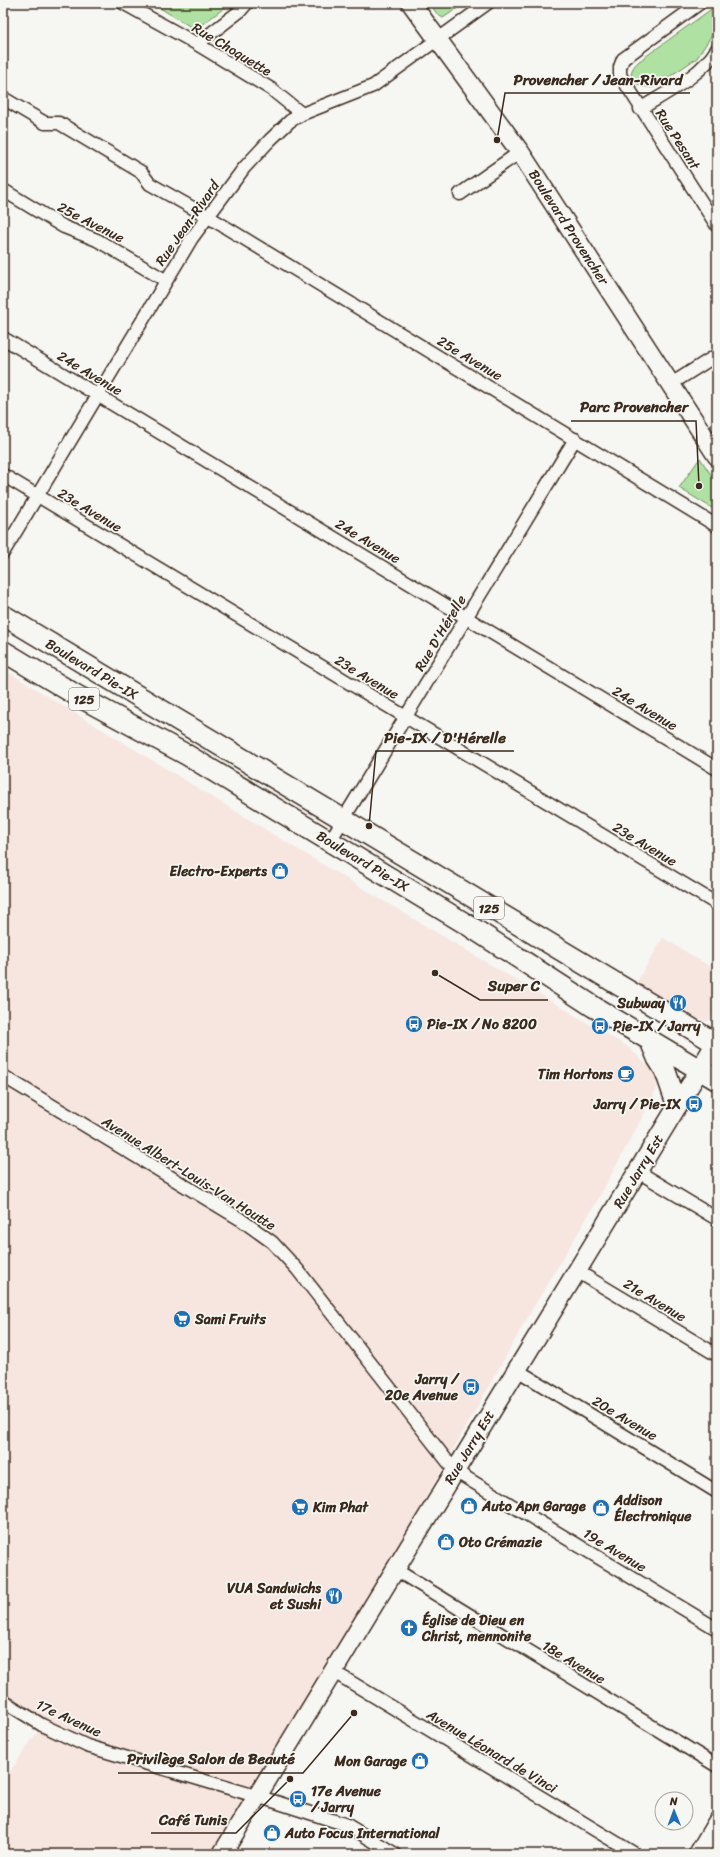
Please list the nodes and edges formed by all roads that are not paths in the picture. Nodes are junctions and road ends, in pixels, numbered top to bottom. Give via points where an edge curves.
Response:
1 (123, 3) edge
2 (247, 3) edge
3 (411, 3) edge
4 (488, 3) edge
5 (700, 3) edge
6 (136, 6) edge
7 (439, 40) junction
8 (197, 44) junction
9 (717, 49) edge
10 (3, 98) edge
11 (640, 109) junction
12 (302, 114) junction
13 (520, 152) junction
14 (3, 190) edge
15 (460, 194) dead end
16 (713, 211) edge
17 (207, 216) junction
18 (717, 226) edge
19 (165, 280) junction
20 (3, 338) edge
21 (717, 355) edge
22 (671, 384) junction
23 (97, 395) junction
24 (575, 439) junction
25 (717, 456) edge
26 (3, 475) edge
27 (37, 495) junction
28 (717, 526) edge
29 (3, 553) edge
30 (3, 615) edge
31 (467, 618) junction
32 (3, 651) edge
33 (406, 718) junction
34 (717, 769) edge
35 (343, 820) junction
36 (330, 841) junction
37 (717, 904) edge
38 (650, 1040) junction
39 (717, 1042) edge
40 (699, 1069) junction
41 (3, 1076) edge
42 (717, 1080) edge
43 (677, 1105) junction
44 (637, 1171) junction
45 (717, 1218) edge
46 (577, 1271) junction
47 (717, 1355) edge
48 (517, 1370) junction
49 (456, 1471) junction
50 (717, 1492) edge
51 (396, 1570) junction
52 (717, 1629) edge
53 (334, 1672) junction
54 (3, 1701) edge
55 (717, 1766) edge
56 (258, 1796) junction
57 (717, 1822) edge
58 (222, 1854) edge
59 (395, 1854) edge
60 (635, 1854) edge
61 (698, 1854) edge

1 - 6 street, Rue Choquette
2 - 8 street
3 - 7 street, Boulevard Provencher
4 - 7 street, Rue Jean-Rivard
5 - 11 street, Rue Pesant via 623,59 620,75
6 - 8 street, Rue Choquette
7 - 12 street, Rue Jean-Rivard via 373,86
7 - 13 street, Boulevard Provencher
8 - 12 street, Rue Choquette via 272,89
9 - 11 street via 696,73
10 - 17 street, 25e Avenue via 45,122 59,123 141,172 150,184
11 - 16 street, Rue Pesant
12 - 17 street, Rue Jean-Rivard via 290,121 244,168
13 - 15 street
13 - 22 street, Boulevard Provencher
14 - 19 street, 25e Avenue via 64,227 97,240
16 - 18 street, Rue Pesant
17 - 19 street, Rue Jean-Rivard
17 - 24 street, 25e Avenue
19 - 23 street, Rue Jean-Rivard
20 - 23 street, 24e Avenue
21 - 22 street
22 - 25 street, Boulevard Provencher
23 - 27 street, Rue Jean-Rivard
23 - 31 street, 24e Avenue
24 - 28 street, 25e Avenue
24 - 31 street, Rue D'Hérelle
26 - 27 street, 23e Avenue
27 - 29 street, Rue Jean-Rivard
27 - 33 street, 23e Avenue
30 - 35 main road, Boulevard Pie-IX / 125
31 - 33 street, Rue D'Hérelle
31 - 34 street, 24e Avenue
32 - 36 main road, Boulevard Pie-IX / 125 via 96,706 187,755
33 - 35 street, Rue D'Hérelle
33 - 37 street, 23e Avenue
35 - 36 street, Rue D'Hérelle
35 - 39 main road, Boulevard Pie-IX / 125
36 - 38 main road, Boulevard Pie-IX / 125
38 - 40 main road, Boulevard Pie-IX / 125
38 - 43 main road via 665,1070
39 - 40 street, Rue Jarry Est
40 - 42 main road, Boulevard Pie-IX / 125
40 - 43 street, Rue Jarry Est
41 - 49 street, Avenue Albert-Louis-Van Houtte via 240,1219 272,1242 297,1269
43 - 44 street, Rue Jarry Est
44 - 45 street
44 - 46 street, Rue Jarry Est
46 - 47 street, 21e Avenue
46 - 48 street, Rue Jarry Est
48 - 49 street, Rue Jarry Est
48 - 50 street, 20e Avenue
49 - 51 street, Rue Jarry Est
49 - 52 street, 19e Avenue
51 - 53 street, Rue Jarry Est
51 - 55 street, 18e Avenue
53 - 56 street, Rue Jarry Est
53 - 60 street, Avenue Léonard de Vinci
54 - 56 street, 17e Avenue via 42,1725 87,1746
56 - 58 street, Rue Jarry Est
56 - 59 street, 17e Avenue via 347,1825
57 - 61 street

